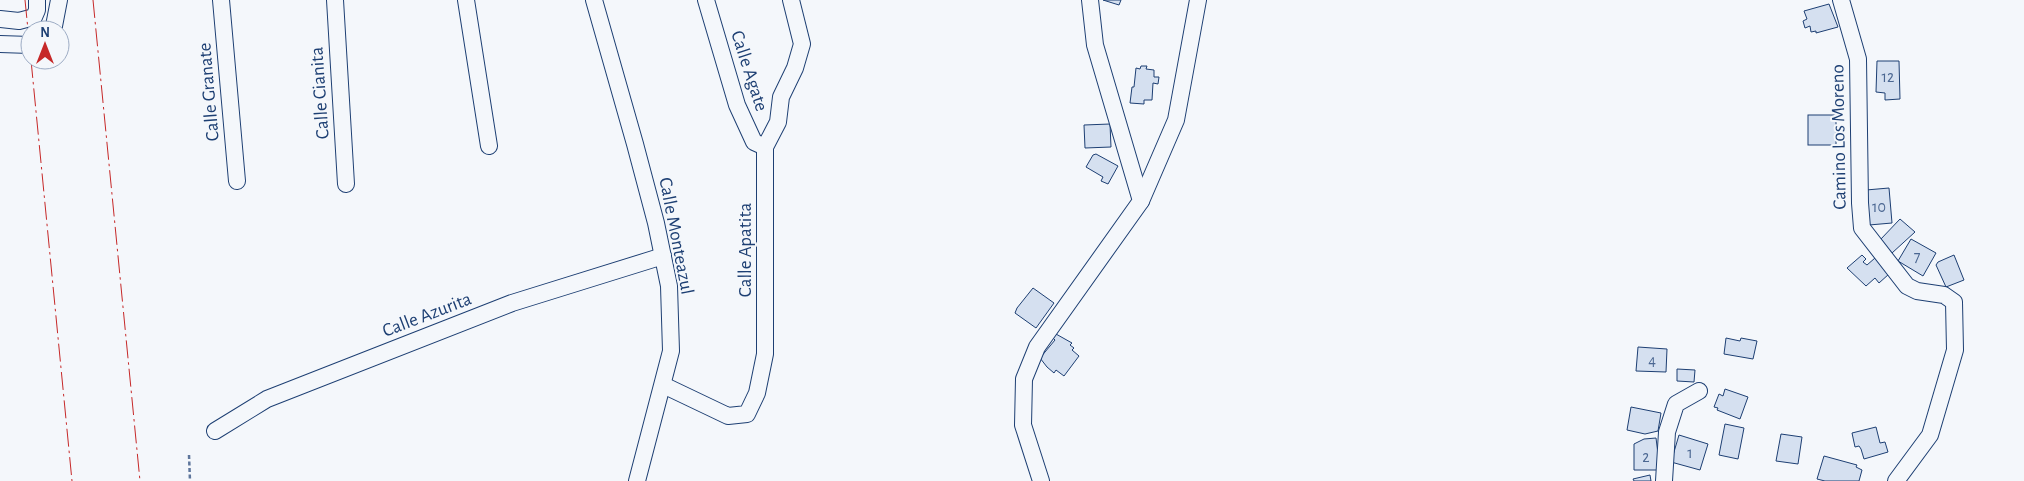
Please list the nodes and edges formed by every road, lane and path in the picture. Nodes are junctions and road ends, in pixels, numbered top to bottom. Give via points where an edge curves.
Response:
1 (38, 0) edge
2 (60, 0) edge
3 (221, 0) edge
4 (335, 0) edge
5 (466, 0) edge
6 (594, 0) edge
7 (706, 0) edge
8 (791, 0) edge
9 (1090, 0) edge
10 (1198, 0) edge
11 (1841, 0) edge
12 (0, 20) edge
13 (55, 20) edge
14 (0, 44) edge
15 (20, 45) edge
16 (489, 146) dead end
17 (765, 147) junction
18 (237, 181) dead end
19 (346, 184) dead end
20 (1141, 201) junction
21 (663, 256) junction
22 (663, 385) junction
23 (1698, 391) dead end
24 (214, 431) dead end
25 (189, 455) dead end
26 (190, 481) edge
27 (637, 481) edge
28 (1041, 481) edge
29 (1664, 481) edge
30 (1896, 481) edge

1 - 12 street via 34,17 19,21
2 - 13 street
3 - 18 street, Calle Granate
4 - 19 street, Calle Cianita
5 - 16 street
6 - 21 street, Calle Monteazul
7 - 17 street, Calle Agate via 737,105 754,142
8 - 17 street, Calle Apatita via 802,44 782,97 778,122
9 - 20 street via 1095,45
10 - 20 street via 1176,120
11 - 30 street, Camino Los Moreno via 1858,59 1862,228 1907,286 1944,295 1954,302 1955,350 1930,434
14 - 15 street
17 - 22 street, Calle Apatita via 765,354 757,393 747,414 728,416
20 - 28 street via 1037,347 1024,379 1023,425
21 - 22 street, Calle Monteazul via 669,286 671,351
21 - 24 street, Calle Azurita via 494,310 267,399
22 - 27 street, Calle Monteazul
23 - 29 street via 1676,404 1667,432
25 - 26 path

